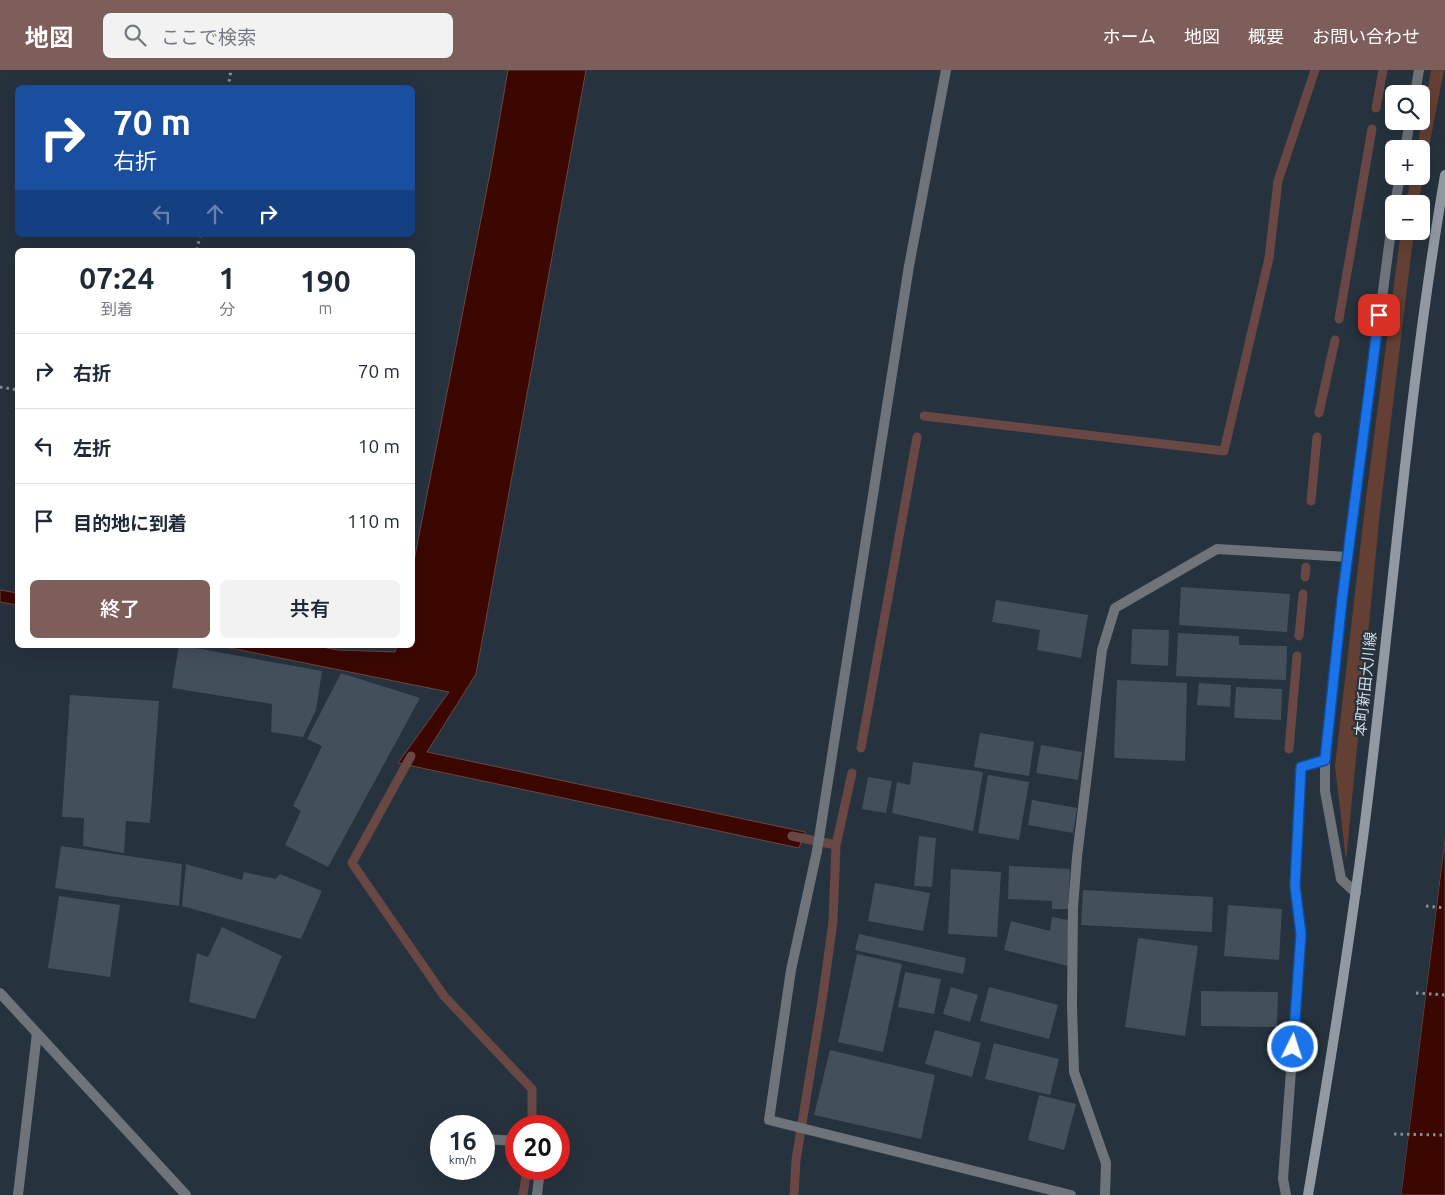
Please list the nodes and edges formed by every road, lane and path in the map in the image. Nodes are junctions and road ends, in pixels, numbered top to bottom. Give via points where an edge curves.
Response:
1 (231, 70) edge
2 (946, 70) edge
3 (1419, 70) edge
4 (228, 85) edge
5 (1416, 85) edge
6 (1445, 174) edge
7 (1390, 240) edge
8 (0, 387) edge
9 (15, 390) edge
10 (1348, 557) junction
11 (1325, 760) junction
12 (1356, 893) junction
13 (1426, 906) dead end
14 (1445, 908) edge
15 (0, 993) edge
16 (1416, 993) dead end
17 (1445, 995) edge
18 (37, 1033) junction
19 (1394, 1134) dead end
20 (1445, 1135) edge
21 (539, 1180) edge
22 (18, 1195) edge
23 (186, 1195) edge
24 (537, 1195) edge
25 (1071, 1195) edge
26 (1105, 1195) edge
27 (1286, 1195) edge
28 (1308, 1195) edge

1 - 4 path
2 - 25 street via 909,266 817,851 790,970 769,1120
3 - 5 street
6 - 12 main road, 本町新田大川線 via 1400,501
7 - 10 street
8 - 9 path
10 - 11 street
10 - 26 street via 1217,549 1115,608 1102,650 1073,907 1074,1072 1106,1163
11 - 12 street via 1325,791 1341,879
11 - 27 street via 1301,767 1295,886 1301,934 1284,1179
12 - 28 main road, 本町新田大川線
13 - 14 path
15 - 18 street
16 - 17 path
18 - 22 street
18 - 23 street
19 - 20 path
21 - 24 street

